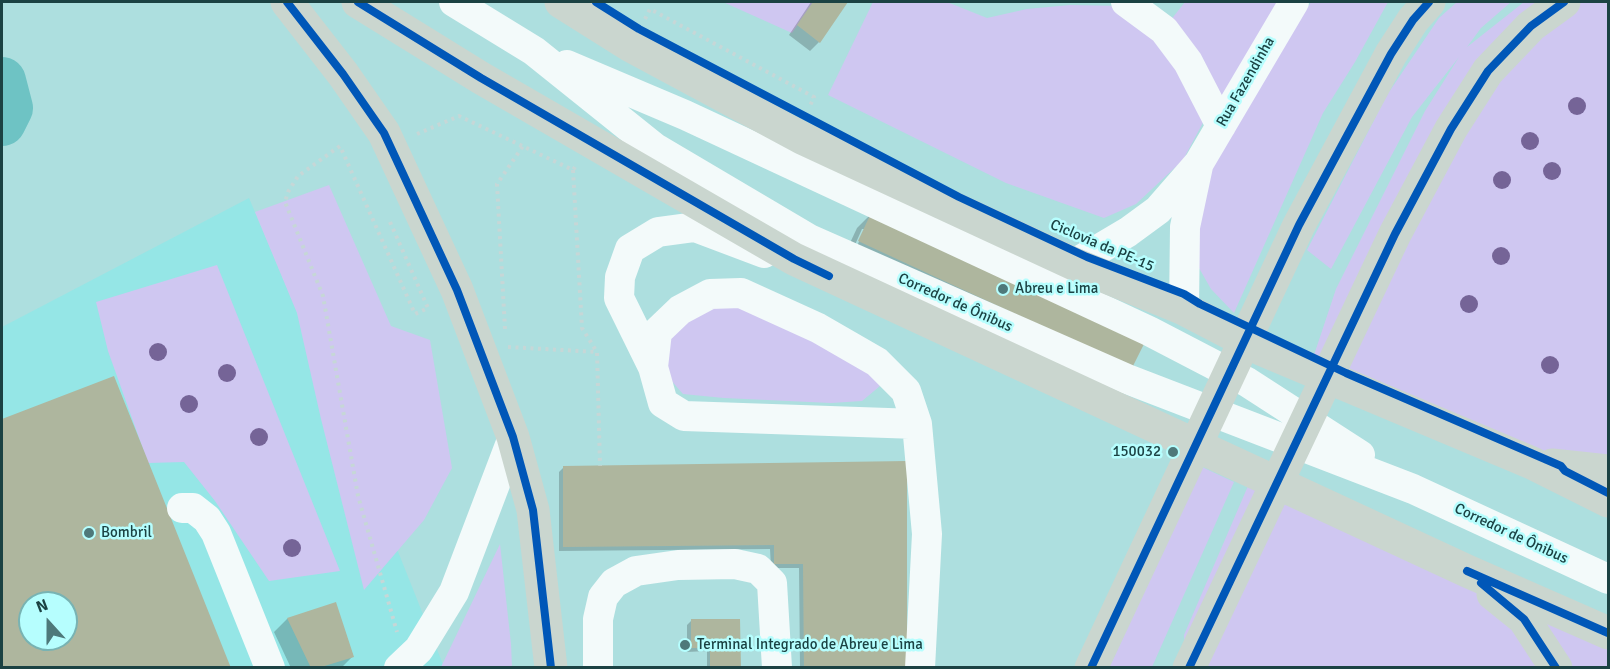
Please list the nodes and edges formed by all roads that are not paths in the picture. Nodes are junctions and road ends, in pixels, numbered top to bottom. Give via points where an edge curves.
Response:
1 (287, 2) edge
2 (358, 2) edge
3 (454, 2) edge
4 (561, 2) edge
5 (1126, 2) edge
6 (1293, 2) edge
7 (1428, 2) edge
8 (1564, 2) edge
9 (534, 51) junction
10 (1221, 126) junction
11 (1199, 163) junction
12 (1074, 264) junction
13 (829, 276) junction
14 (1184, 309) junction
15 (653, 367) junction
16 (917, 424) junction
17 (513, 437) junction
18 (1532, 463) junction
19 (1608, 471) edge
20 (1413, 489) junction
21 (1608, 501) edge
22 (182, 508) dead end
23 (1467, 571) junction
24 (1608, 579) edge
25 (1608, 633) edge
26 (1194, 662) edge
27 (402, 664) edge
28 (270, 668) edge
29 (550, 668) edge
30 (598, 668) edge
31 (777, 668) edge
32 (920, 668) edge
33 (1091, 668) edge
34 (1556, 668) edge

1 - 17 highway via 384,133 457,290
2 - 13 highway via 481,78
3 - 9 street, Corredor de Ônibus
4 - 12 highway via 631,46 802,138
5 - 10 street via 1164,30 1188,62
6 - 10 street, Rua Fazendinha
7 - 33 highway via 1391,54 1299,225
8 - 26 highway via 1531,26 1488,71 1452,129 1395,234
9 - 20 street, Corredor de Ônibus via 686,115 1149,331 1247,382
9 - 20 street, Corredor de Ônibus via 655,148 809,239 1127,379
10 - 11 street, Rua Fazendinha
11 - 12 street, Rua Fazendinha via 1158,210
11 - 14 street, Rua Fazendinha via 1185,227
12 - 14 highway
13 - 15 street via 695,227 658,232 630,249 620,277 619,298
13 - 23 highway
14 - 18 highway via 1263,350
15 - 16 street via 663,403 684,416
15 - 16 street via 657,332 680,310 710,294 741,293 818,328 877,362 906,391
16 - 32 street via 927,534
17 - 27 street via 454,592 419,649
17 - 29 highway via 533,510
18 - 19 highway
18 - 21 highway
20 - 24 street, Corredor de Ônibus
22 - 28 street via 193,508 216,533
23 - 25 highway
23 - 34 highway via 1524,619
30 - 31 street via 598,619 603,597 614,583 636,571 678,565 735,564 758,569 772,583

